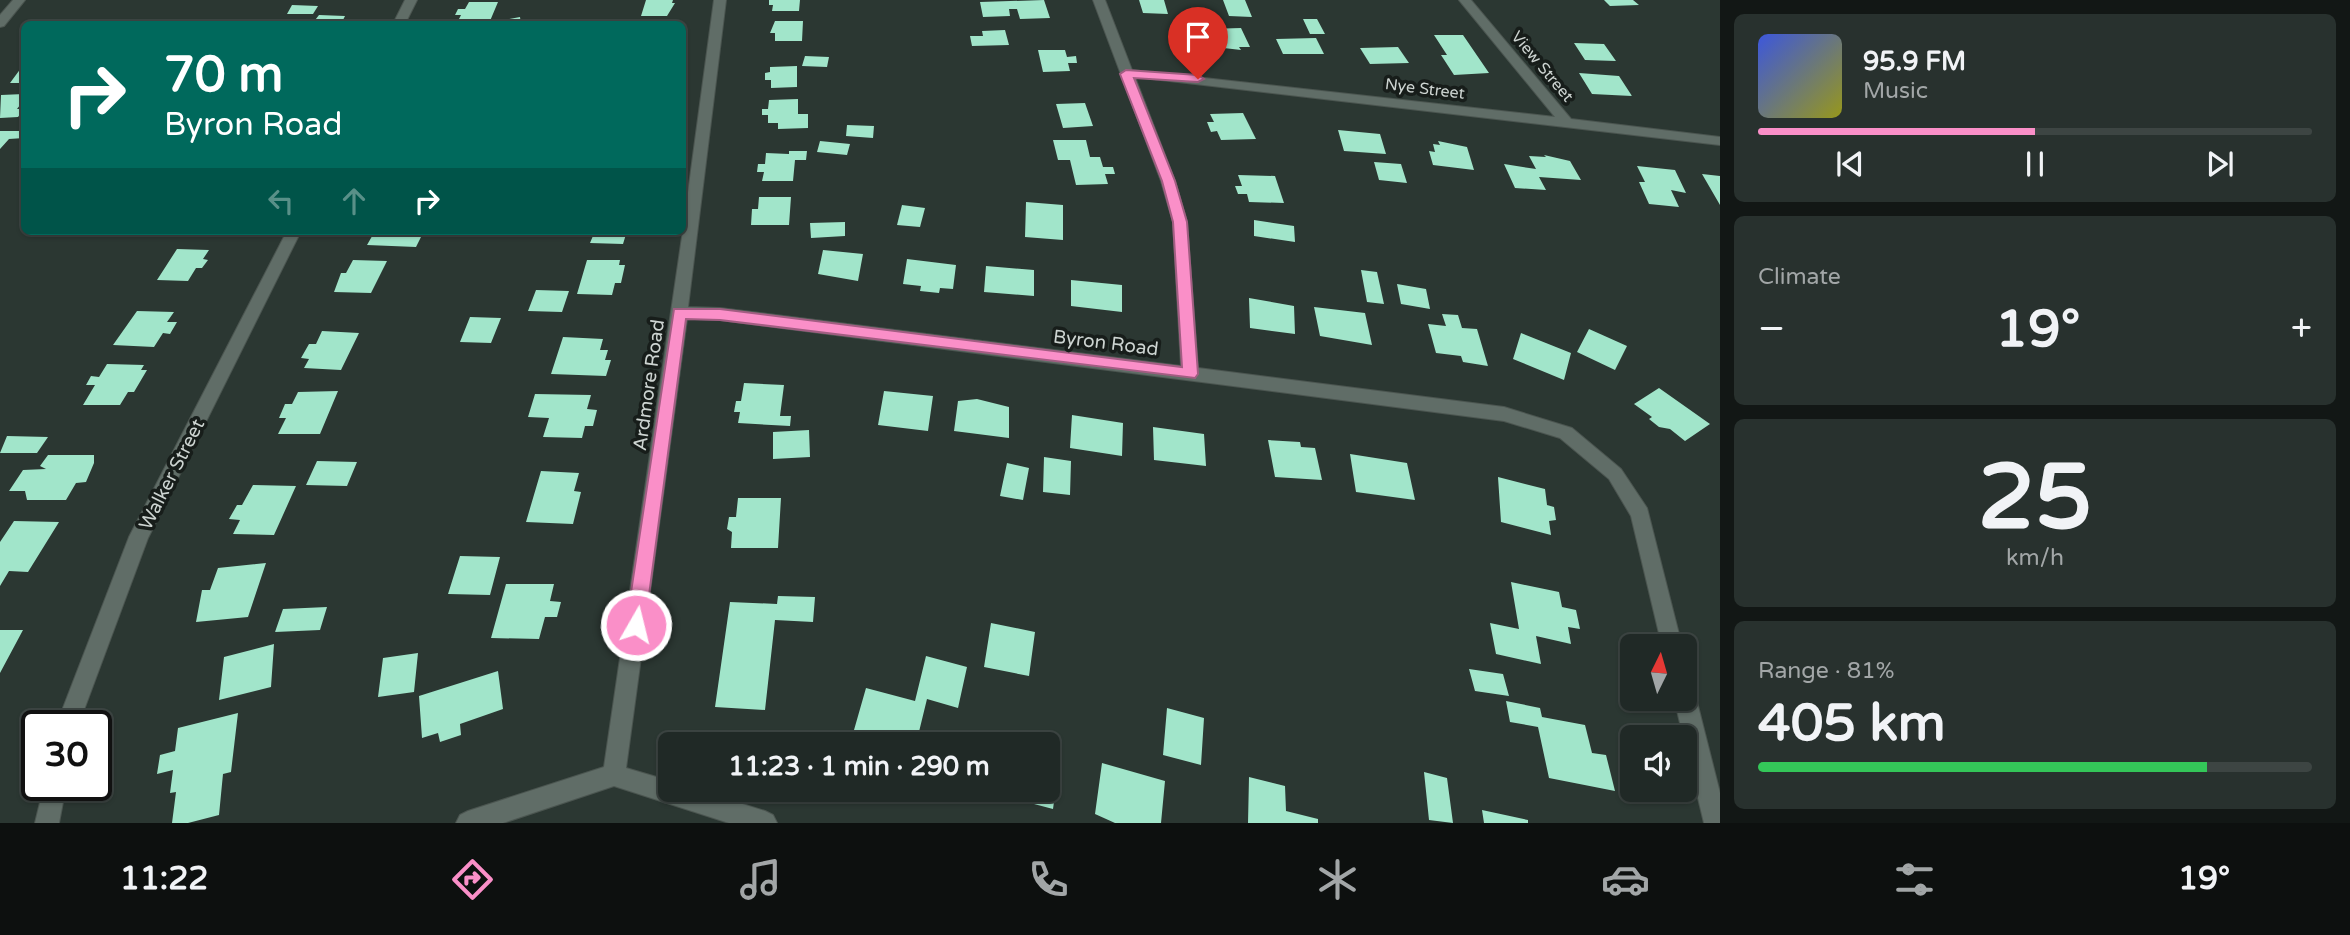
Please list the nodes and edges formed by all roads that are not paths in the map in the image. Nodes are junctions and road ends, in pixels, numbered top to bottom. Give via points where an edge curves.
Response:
1 (19, 0) edge
2 (411, 0) edge
3 (720, 0) edge
4 (1098, 0) edge
5 (1465, 0) edge
6 (400, 21) edge
7 (0, 23) edge
8 (1126, 74) junction
9 (1567, 123) junction
10 (1720, 141) edge
11 (292, 235) edge
12 (679, 313) junction
13 (1190, 374) junction
14 (1669, 634) edge
15 (73, 710) edge
16 (1688, 711) edge
17 (614, 775) junction
18 (52, 801) edge
19 (47, 823) edge
20 (468, 823) edge
21 (765, 823) edge
22 (1716, 823) edge

1 - 7 street
2 - 6 street
3 - 12 street, Ardmore Road
4 - 8 street
5 - 9 street, View Street
8 - 9 street, Nye Street
8 - 13 street via 1180,222
9 - 10 street, Nye Street
11 - 15 street, Walker Street via 139,537
12 - 13 street, Byron Road via 720,314
12 - 17 street, Ardmore Road
13 - 14 street, Byron Road via 1504,414 1566,433 1615,474 1640,513
16 - 22 street
17 - 20 street
17 - 21 street
18 - 19 street

